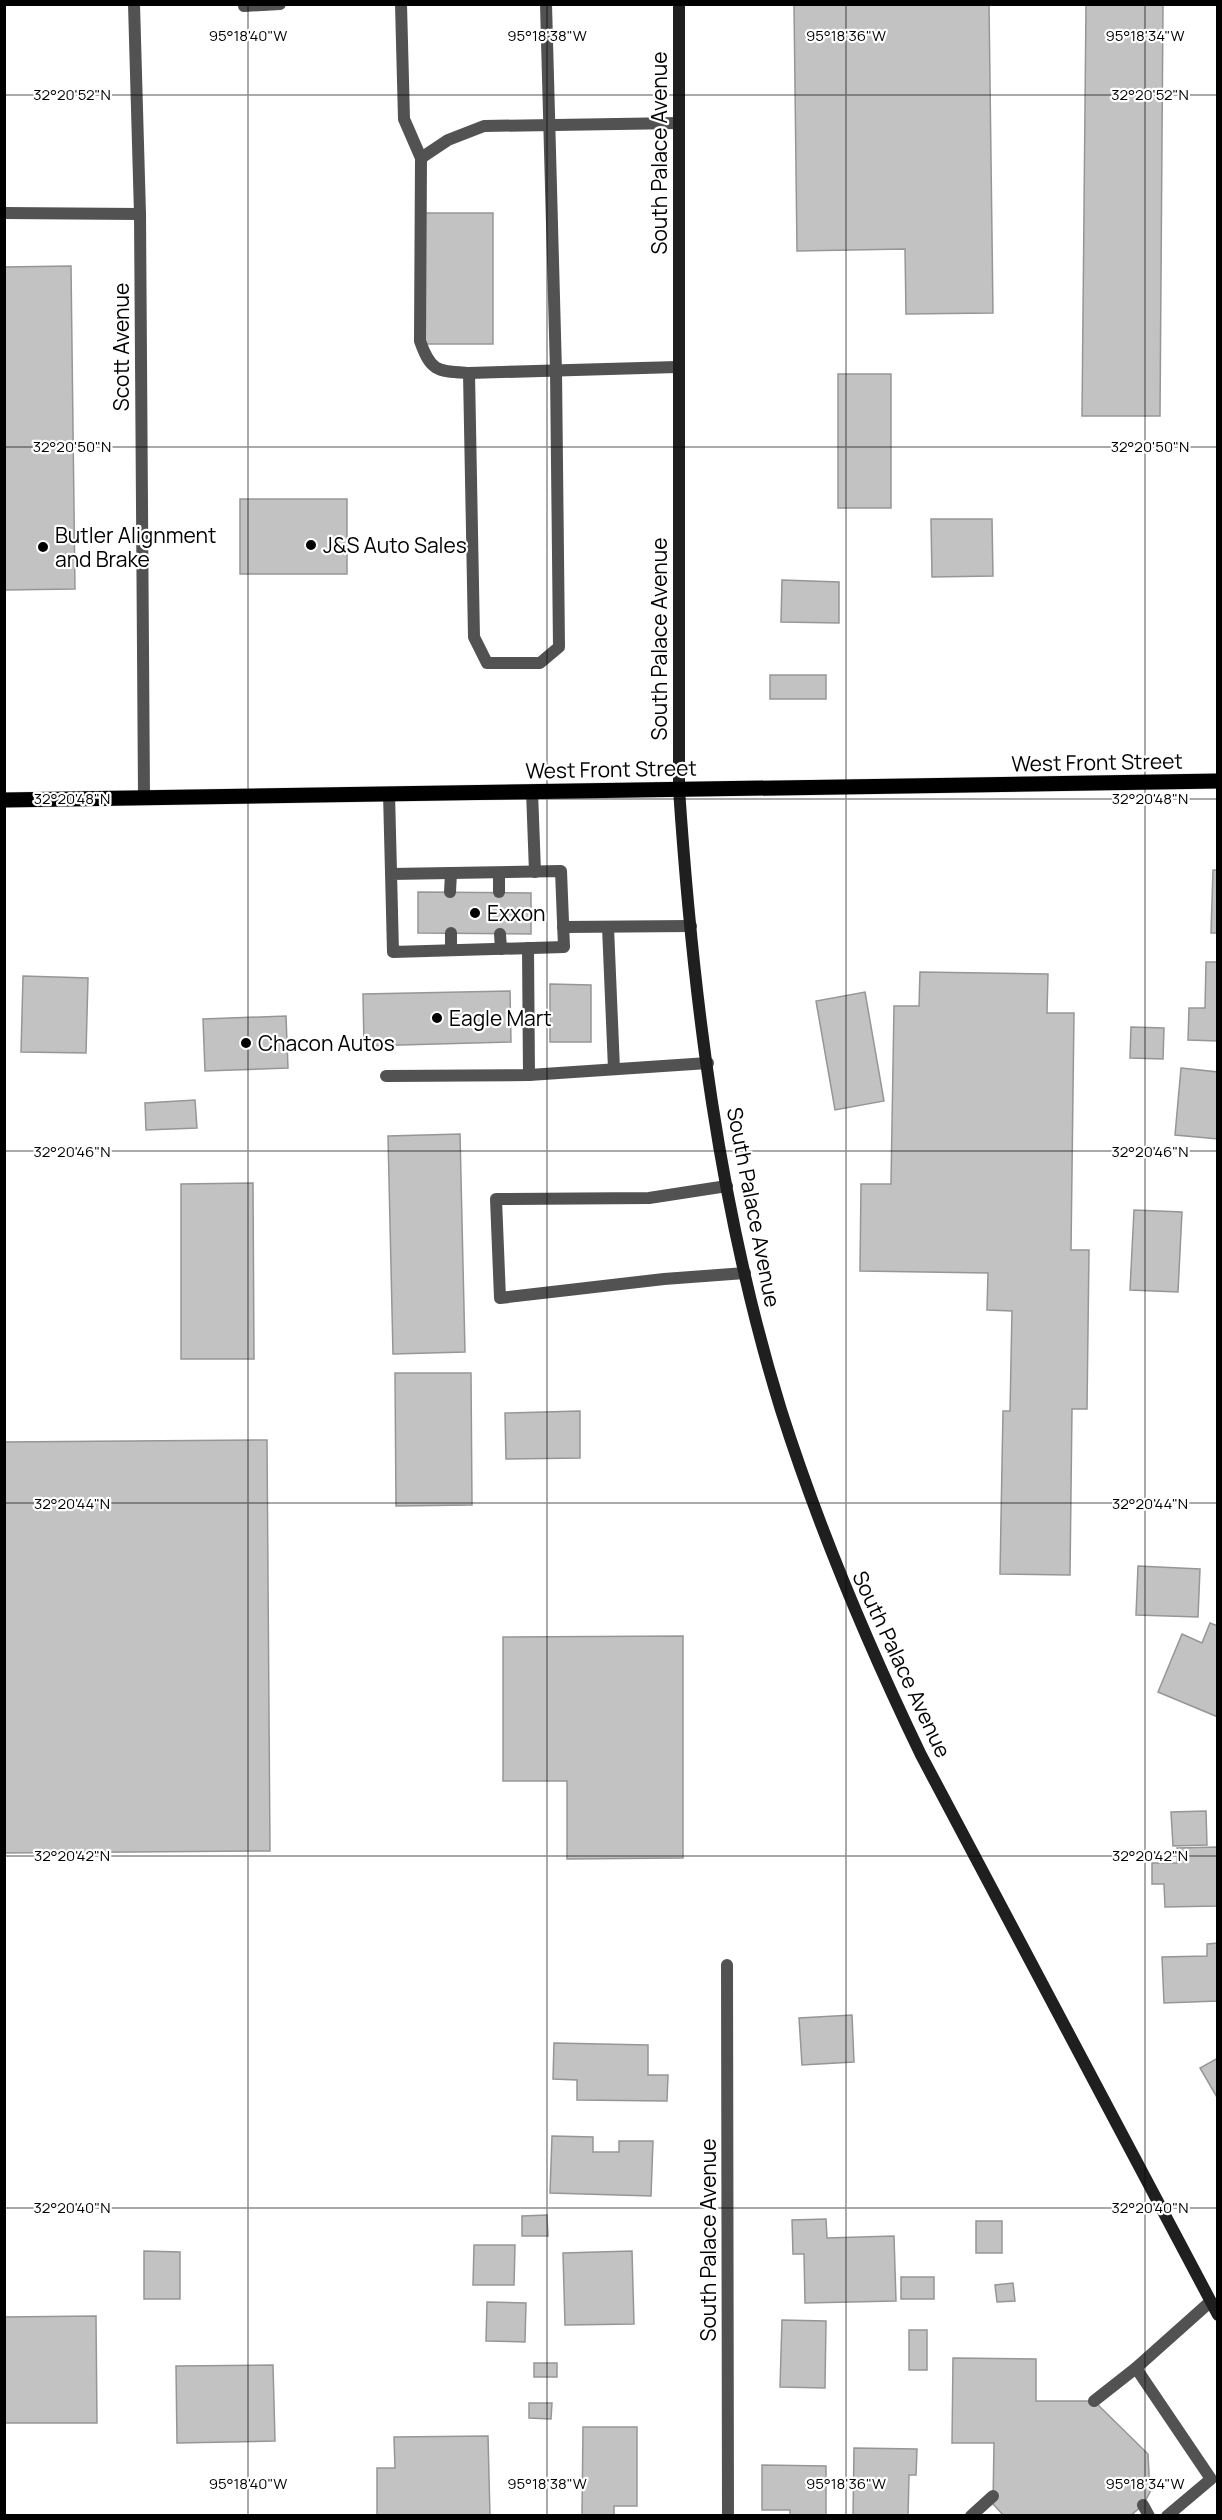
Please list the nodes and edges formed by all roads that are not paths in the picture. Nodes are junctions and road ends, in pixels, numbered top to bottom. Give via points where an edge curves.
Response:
1 (134, 4) edge
2 (280, 4) edge
3 (401, 4) edge
4 (546, 4) edge
5 (679, 4) edge
6 (244, 6) edge
7 (679, 123) junction
8 (550, 126) junction
9 (421, 158) junction
10 (4, 213) edge
11 (140, 214) junction
12 (677, 367) junction
13 (556, 371) junction
14 (469, 373) junction
15 (1218, 781) edge
16 (680, 789) junction
17 (532, 791) junction
18 (389, 793) junction
19 (144, 796) junction
20 (4, 800) edge
21 (535, 872) junction
22 (451, 873) junction
23 (499, 873) junction
24 (391, 874) junction
25 (450, 892) dead end
26 (499, 892) dead end
27 (691, 926) junction
28 (563, 927) junction
29 (608, 927) junction
30 (451, 933) dead end
31 (500, 934) dead end
32 (528, 948) junction
33 (501, 949) junction
34 (451, 950) junction
35 (708, 1063) junction
36 (614, 1069) junction
37 (529, 1075) junction
38 (386, 1076) dead end
39 (727, 1186) junction
40 (745, 1273) junction
41 (727, 1965) dead end
42 (1210, 2302) junction
43 (1218, 2315) edge
44 (1136, 2368) junction
45 (1094, 2401) dead end
46 (1214, 2477) edge
47 (993, 2496) dead end
48 (728, 2516) edge
49 (971, 2516) edge
50 (1167, 2516) edge

1 - 11 street, Scott Avenue
2 - 6 street
3 - 9 street via 405,119
4 - 8 street
5 - 7 main road, South Palace Avenue
7 - 8 street
7 - 12 main road, South Palace Avenue
8 - 9 street via 484,126 448,140
8 - 13 street
9 - 14 street via 420,341 428,362 444,372
10 - 11 street
11 - 19 street, Scott Avenue
12 - 13 street
12 - 16 main road, South Palace Avenue
13 - 14 street
13 - 14 street via 560,648 540,663 487,663 474,637
15 - 16 main road, West Front Street
16 - 17 main road, West Front Street
16 - 27 main road, South Palace Avenue
17 - 18 main road, West Front Street
17 - 21 street
18 - 19 main road, West Front Street
18 - 24 street
19 - 20 main road, West Front Street
21 - 23 street
21 - 28 street via 561,871
22 - 23 street
22 - 24 street
22 - 25 street
23 - 26 street
24 - 34 street via 393,952
27 - 29 street
27 - 35 main road, South Palace Avenue
28 - 29 street
28 - 32 street via 564,947
29 - 36 street
30 - 34 street
31 - 33 street
32 - 33 street
32 - 37 street
33 - 34 street
35 - 36 street
35 - 39 main road, South Palace Avenue
36 - 37 street
37 - 38 street
39 - 40 main road, South Palace Avenue
39 - 40 street via 649,1198 496,1199 500,1298
40 - 42 main road, South Palace Avenue via 807,1490 882,1674
41 - 48 street, South Palace Avenue
42 - 43 main road, South Palace Avenue
42 - 44 street
44 - 45 street
44 - 46 street
46 - 50 street
47 - 49 street

